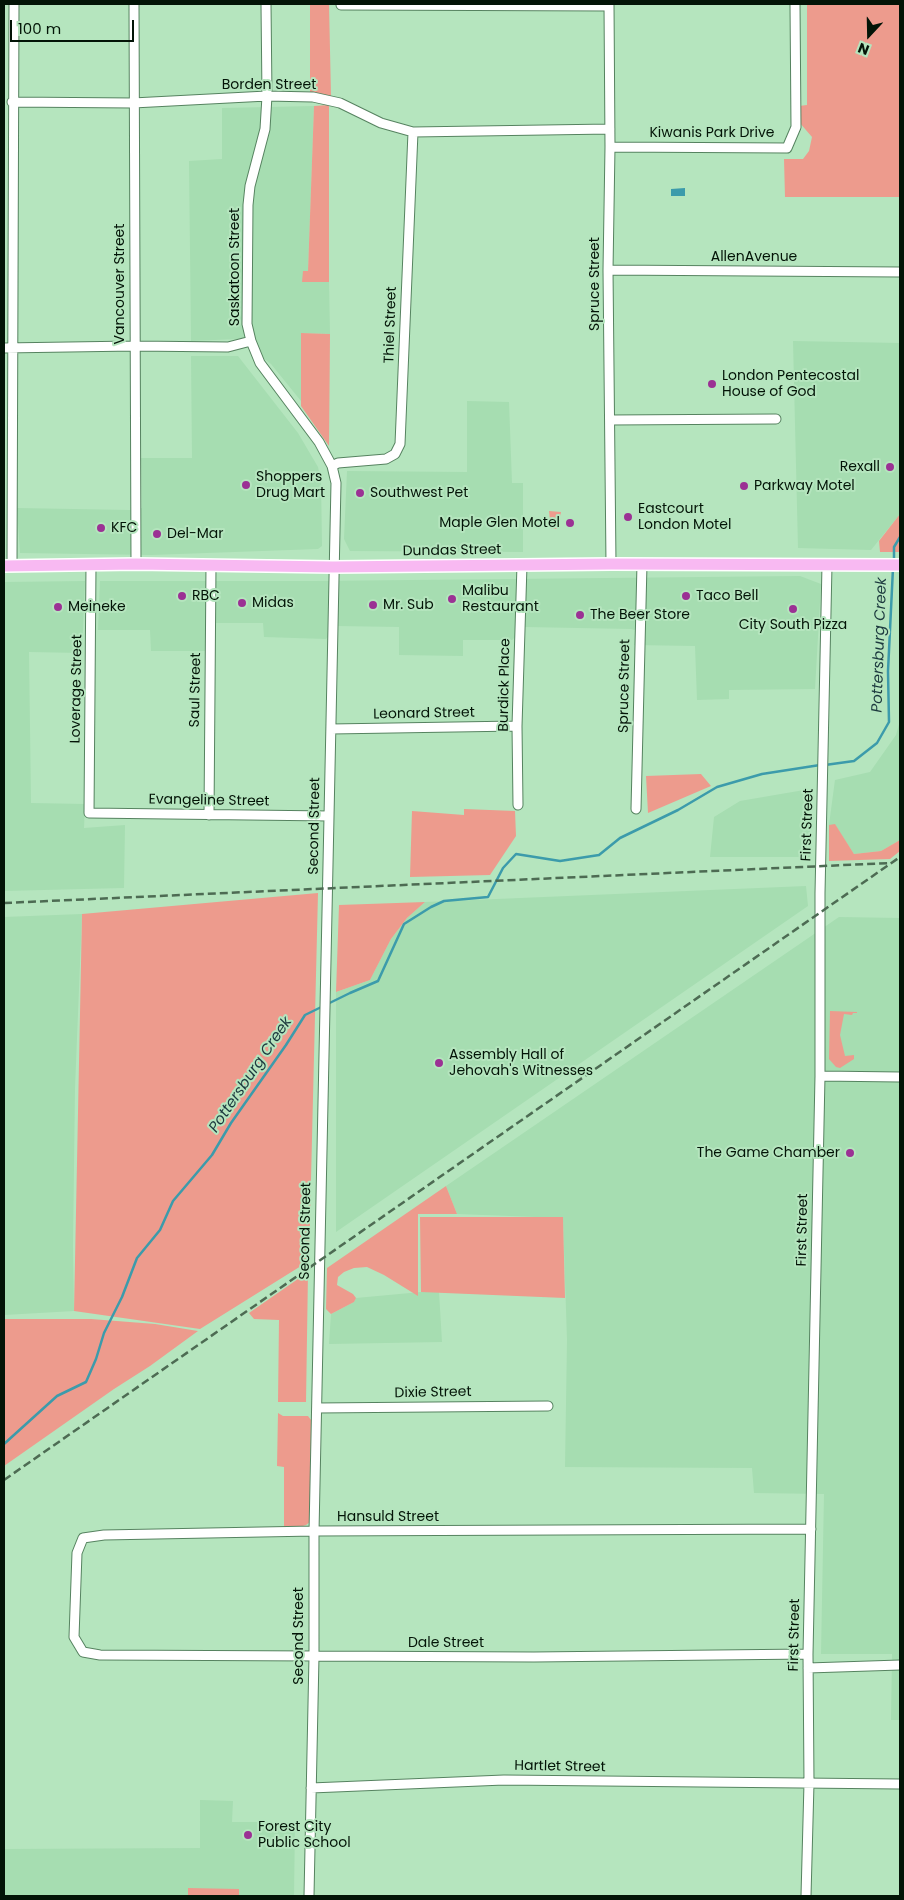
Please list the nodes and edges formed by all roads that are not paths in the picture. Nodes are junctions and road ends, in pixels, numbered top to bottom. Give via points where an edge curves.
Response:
1 (14, 4) edge
2 (134, 4) edge
3 (266, 4) edge
4 (795, 4) edge
5 (341, 5) dead end
6 (609, 5) edge
7 (267, 96) junction
8 (12, 102) junction
9 (133, 103) junction
10 (610, 129) junction
11 (413, 132) junction
12 (610, 147) junction
13 (608, 270) junction
14 (900, 272) edge
15 (251, 341) junction
16 (134, 346) junction
17 (8, 348) edge
18 (776, 419) dead end
19 (610, 420) junction
20 (332, 466) junction
21 (136, 564) junction
22 (611, 564) junction
23 (642, 564) junction
24 (91, 565) junction
25 (211, 565) junction
26 (522, 565) junction
27 (827, 565) junction
28 (900, 565) edge
29 (8, 566) edge
30 (333, 567) junction
31 (517, 726) junction
32 (331, 729) junction
33 (518, 805) dead end
34 (636, 809) dead end
35 (89, 813) joint
36 (209, 815) junction
37 (329, 816) junction
38 (820, 1076) junction
39 (900, 1077) edge
40 (548, 1406) dead end
41 (317, 1408) junction
42 (811, 1529) junction
43 (314, 1531) junction
44 (83, 1652) joint
45 (808, 1654) junction
46 (314, 1656) junction
47 (900, 1664) edge
48 (808, 1668) junction
49 (809, 1783) junction
50 (900, 1784) edge
51 (310, 1788) junction
52 (309, 1896) edge
53 (806, 1896) edge

1 - 8 street
2 - 9 street, Vancouver Street
3 - 7 street, Saskatoon Street
4 - 12 street, Kiwanis Park Drive via 796,128 787,148
5 - 6 street
6 - 10 street, Spruce Street
7 - 9 street, Borden Street
7 - 11 street, Borden Street via 313,97 340,103 381,123
7 - 15 street, Saskatoon Street via 265,129 248,206 247,324
8 - 9 street, Borden Street
8 - 17 street
9 - 16 street, Vancouver Street
10 - 11 street, Borden Street
10 - 12 street, Spruce Street
11 - 20 street, Thiel Street via 400,444 395,454 386,459
12 - 13 street, Spruce Street
13 - 14 street, AllenAvenue
13 - 19 street, Spruce Street
15 - 16 street via 228,347
15 - 20 street, Saskatoon Street via 260,363 319,442
16 - 17 street
16 - 21 street, Vancouver Street
17 - 29 street
18 - 19 street
19 - 22 street, Spruce Street
20 - 30 street, Saskatoon Street via 336,483
21 - 24 main road, Dundas Street
21 - 25 main road, Dundas Street
22 - 23 main road, Dundas Street
22 - 26 main road, Dundas Street
23 - 27 main road, Dundas Street
23 - 34 street, Spruce Street
24 - 29 main road, Dundas Street
24 - 35 street, Loverage Street
25 - 30 main road, Dundas Street
25 - 36 street, Saul Street
26 - 30 main road, Dundas Street
26 - 31 street, Burdick Place
27 - 28 main road, Dundas Street
27 - 38 street, First Street
30 - 32 street, Second Street
31 - 32 street, Leonard Street
31 - 33 street, Burdick Place
32 - 37 street, Second Street
35 - 36 street, Evangeline Street
36 - 37 street, Evangeline Street
37 - 41 street, Second Street
38 - 39 street
38 - 42 street, First Street
40 - 41 street, Dixie Street
41 - 43 street, Second Street
42 - 43 street, Hansuld Street
42 - 45 street, First Street
43 - 44 street, Hansuld Street via 83,1538 78,1553 74,1637
43 - 46 street, Second Street
44 - 46 street, Dale Street via 100,1655
45 - 46 street, Dale Street
45 - 48 street, First Street
46 - 51 street, Second Street
47 - 48 street
48 - 49 street, First Street
49 - 50 street, Hartlet Street
49 - 51 street, Hartlet Street via 504,1780
49 - 53 street, First Street
51 - 52 street, Second Street

